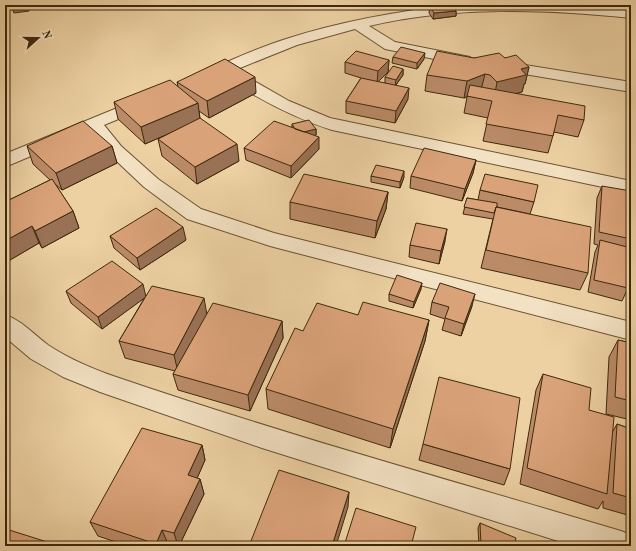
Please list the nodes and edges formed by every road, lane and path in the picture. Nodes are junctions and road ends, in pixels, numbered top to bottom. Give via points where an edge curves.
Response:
1 (631, 14) edge
2 (357, 24) junction
3 (224, 69) junction
4 (195, 81) edge
5 (631, 87) edge
6 (158, 96) edge
7 (92, 123) junction
8 (5, 161) edge
9 (631, 188) edge
10 (5, 324) edge
11 (631, 331) edge
12 (621, 546) edge

1 - 2 street via 549,6 484,6 436,10
2 - 3 street via 291,42
2 - 5 street via 390,46
3 - 4 street
3 - 9 street via 269,98 312,118 332,124
6 - 7 street
7 - 8 street
7 - 11 street via 115,150 151,184 194,214 270,239
10 - 12 street via 40,352 72,370 109,385

